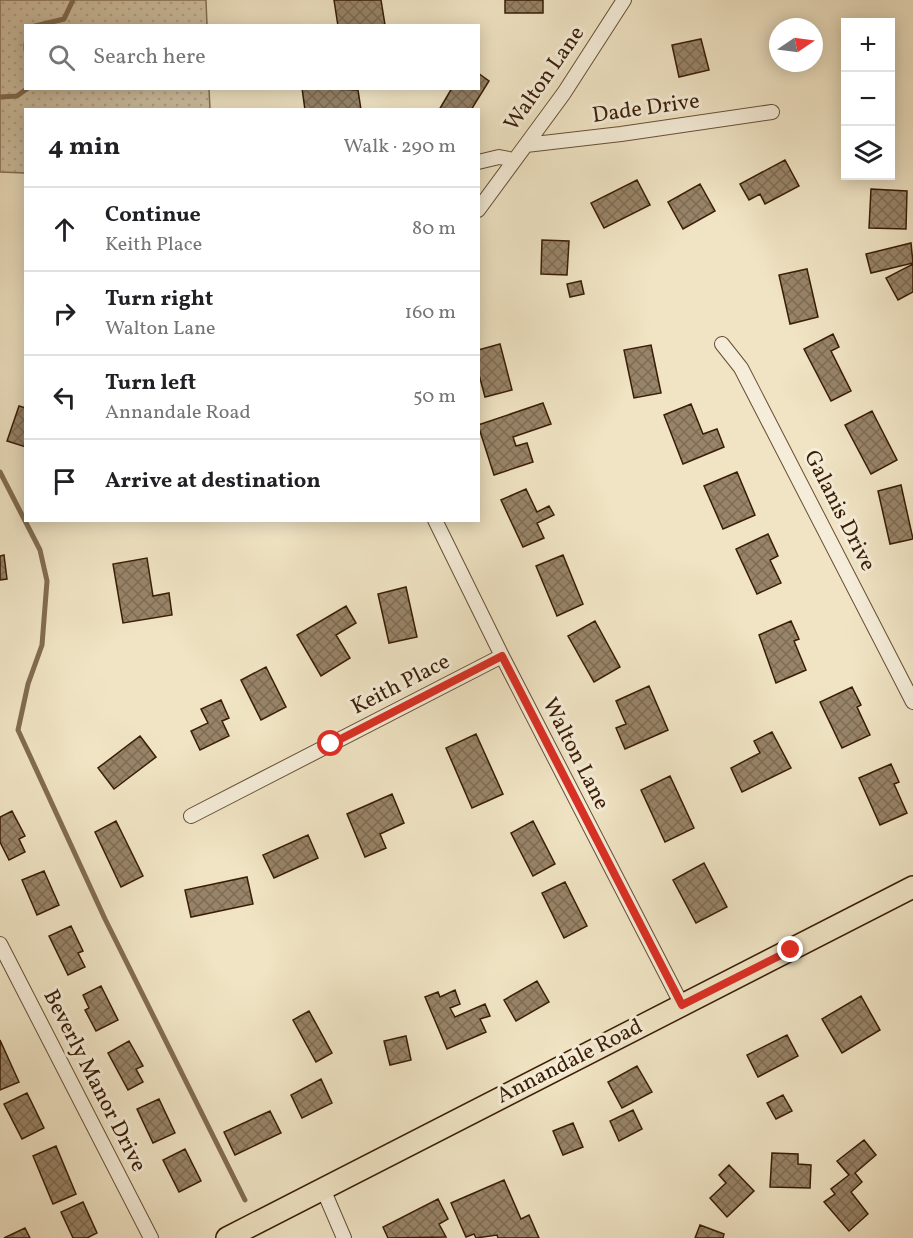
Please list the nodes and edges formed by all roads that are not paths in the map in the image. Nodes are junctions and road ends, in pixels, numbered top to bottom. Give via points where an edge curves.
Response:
1 (624, 0) edge
2 (772, 112) dead end
3 (526, 145) junction
4 (514, 160) junction
5 (480, 162) edge
6 (480, 207) edge
7 (722, 344) dead end
8 (436, 522) edge
9 (502, 656) junction
10 (913, 702) edge
11 (191, 816) dead end
12 (913, 887) edge
13 (0, 944) edge
14 (682, 1005) junction
15 (323, 1189) junction
16 (151, 1238) edge
17 (227, 1238) edge
18 (344, 1238) edge

1 - 3 street, Walton Lane
2 - 3 street, Dade Drive
3 - 4 street, Walton Lane
4 - 5 street via 499,157
4 - 6 street, Walton Lane
7 - 10 street, Galanis Drive via 741,368
8 - 9 street, Walton Lane
9 - 11 street, Keith Place
9 - 14 street, Walton Lane
12 - 14 main road, Annandale Road
13 - 16 street, Beverly Manor Drive
14 - 15 main road, Annandale Road
15 - 17 main road, Annandale Road
15 - 18 street

